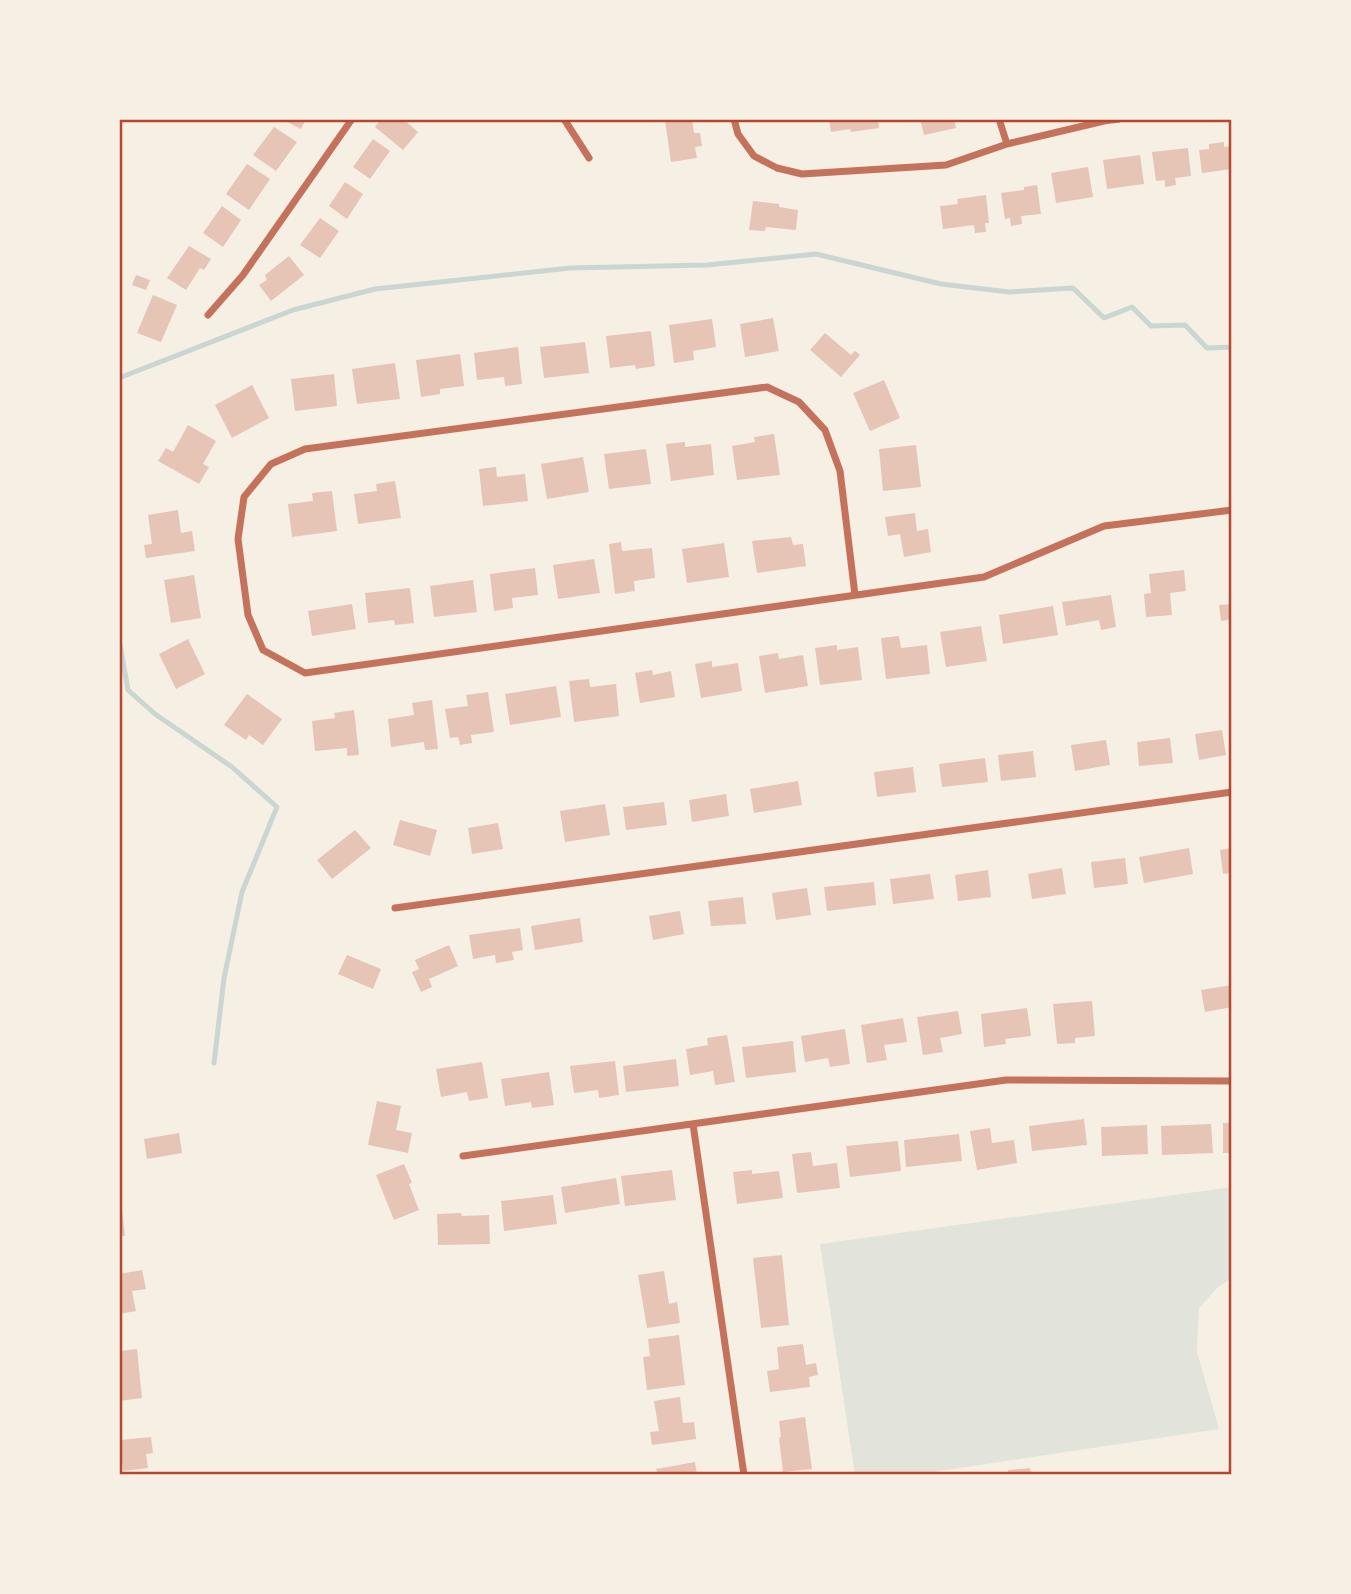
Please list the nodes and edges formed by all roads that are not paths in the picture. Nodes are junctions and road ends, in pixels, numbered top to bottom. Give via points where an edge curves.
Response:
1 (352, 119) edge
2 (564, 119) edge
3 (734, 119) edge
4 (999, 119) edge
5 (1119, 119) edge
6 (1007, 144) junction
7 (589, 158) dead end
8 (208, 314) dead end
9 (1232, 510) edge
10 (855, 596) junction
11 (1232, 792) edge
12 (395, 908) dead end
13 (1232, 1081) edge
14 (693, 1124) junction
15 (463, 1156) dead end
16 (744, 1475) edge

1 - 8 street via 243,275
2 - 7 street
3 - 6 street via 738,134 754,156 802,174 946,165
4 - 6 street
5 - 6 street
9 - 10 street via 1104,526 984,577
10 - 10 street via 305,673 263,650 248,615 238,539 244,497 271,464 305,449 768,387 799,402 825,430 840,471
11 - 12 street
13 - 14 street via 1006,1080
14 - 15 street
14 - 16 street

